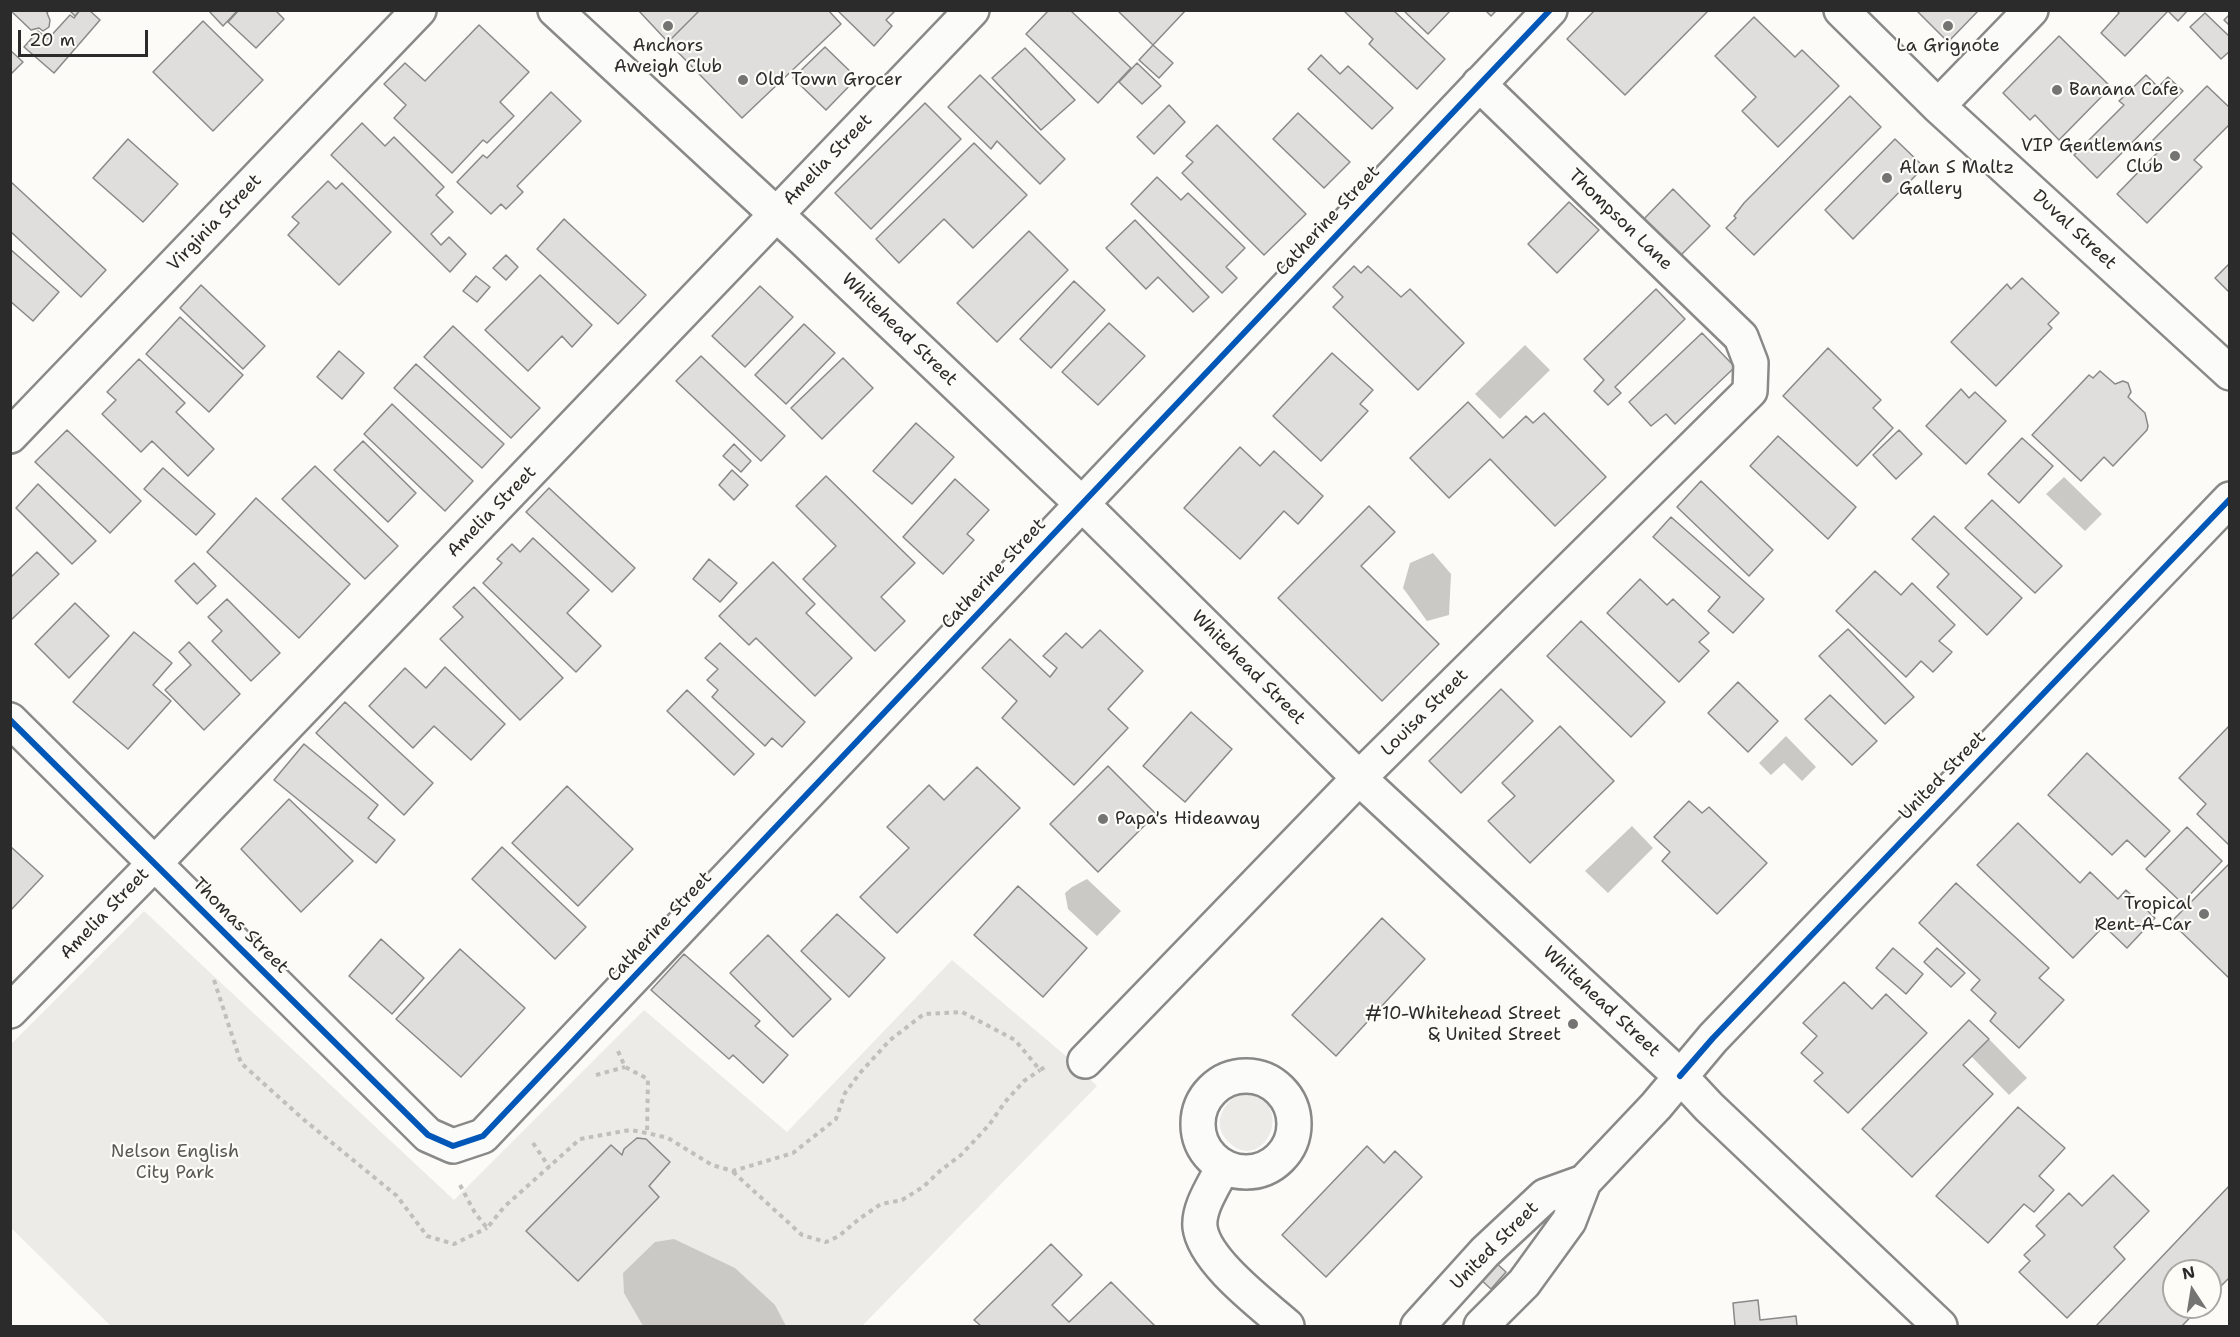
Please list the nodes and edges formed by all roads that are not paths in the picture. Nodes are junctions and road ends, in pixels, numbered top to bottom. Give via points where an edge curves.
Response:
1 (419, 10) edge
2 (555, 10) edge
3 (972, 10) edge
4 (1550, 10) edge
5 (1841, 10) edge
6 (2031, 10) edge
7 (1479, 84) junction
8 (1938, 106) junction
9 (776, 214) junction
10 (1751, 363) joint
11 (2229, 374) edge
12 (10, 436) edge
13 (2229, 499) edge
14 (1082, 504) junction
15 (10, 720) edge
16 (1359, 778) junction
17 (155, 863) junction
18 (10, 1011) edge
19 (1085, 1061) dead end
20 (1680, 1076) junction
21 (453, 1146) joint
22 (1223, 1167) dead end
23 (1584, 1182) junction
24 (1287, 1326) edge
25 (1418, 1326) edge
26 (1480, 1326) edge
27 (1940, 1326) edge

1 - 12 street, Virginia Street
2 - 9 street, Whitehead Street
3 - 9 street, Amelia Street
4 - 7 street, Catherine Street
5 - 8 street, Duval Street
6 - 8 street
7 - 10 street, Thompson Lane via 1741,336
7 - 14 street, Catherine Street
8 - 11 street, Duval Street
9 - 14 street, Whitehead Street
9 - 17 street, Amelia Street
10 - 16 street, Louisa Street via 1750,391
13 - 20 street, United Street
14 - 16 street, Whitehead Street
14 - 21 street, Catherine Street via 483,1136
15 - 17 street, Thomas Street
16 - 19 street, Louisa Street
16 - 20 street, Whitehead Street
17 - 18 street, Amelia Street
17 - 21 street, Thomas Street via 428,1135
20 - 23 street, United Street
20 - 27 street, Whitehead Street
22 - 24 street via 1203,1208 1200,1227 1207,1248 1220,1265
23 - 25 street, United Street via 1545,1196 1485,1252
23 - 26 street, United Street via 1569,1221 1524,1282

